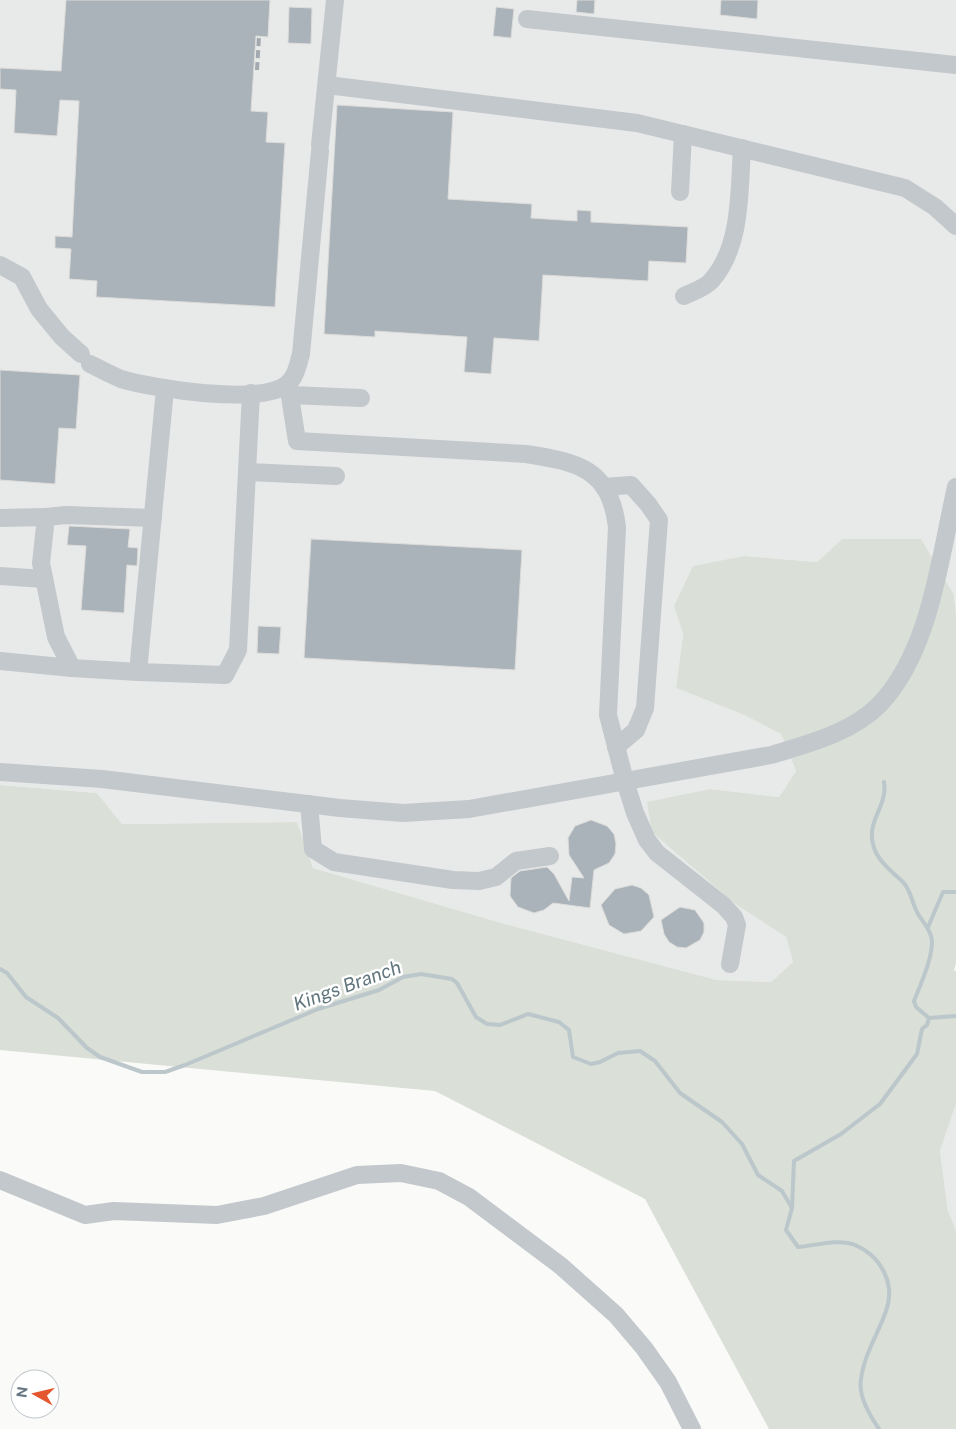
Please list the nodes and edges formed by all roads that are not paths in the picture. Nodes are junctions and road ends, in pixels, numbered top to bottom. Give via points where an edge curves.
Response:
1 (335, 0) edge
2 (527, 19) dead end
3 (956, 65) edge
4 (327, 85) junction
5 (683, 134) junction
6 (742, 148) junction
7 (680, 192) dead end
8 (956, 226) edge
9 (0, 265) edge
10 (684, 296) dead end
11 (165, 389) junction
12 (289, 390) junction
13 (251, 393) junction
14 (361, 398) dead end
15 (247, 472) junction
16 (336, 476) dead end
17 (604, 487) junction
18 (956, 487) edge
19 (46, 517) junction
20 (0, 518) edge
21 (153, 518) junction
22 (0, 576) edge
23 (44, 579) junction
24 (0, 661) edge
25 (72, 668) junction
26 (138, 672) junction
27 (616, 747) junction
28 (0, 772) edge
29 (625, 781) junction
30 (309, 804) junction
31 (550, 856) dead end
32 (730, 964) dead end
33 (0, 1180) edge
34 (692, 1429) edge

1 - 4 street
2 - 3 street
4 - 5 street via 637,123
4 - 12 street via 301,354
5 - 6 street
5 - 7 street
6 - 8 street via 905,188 935,207
6 - 10 street via 737,219 725,260 710,283
9 - 11 street via 22,277 39,309 86,359 120,378
11 - 13 street
11 - 21 street
12 - 13 street
12 - 14 street
12 - 17 street via 297,441 526,454 580,465
13 - 15 street
15 - 16 street
15 - 26 street via 238,650 225,675
17 - 27 street via 614,506 617,527 608,692 608,716
17 - 27 street via 631,485 658,520 645,708 636,730
18 - 29 street via 926,618 905,669 880,704 850,725 816,741 771,755
19 - 20 street
19 - 21 street
19 - 23 street via 41,563
21 - 26 street
22 - 23 street
23 - 25 street via 56,637
24 - 25 street
25 - 26 street
27 - 29 street
28 - 30 street via 102,779
29 - 30 street via 469,809 403,813
29 - 32 street via 647,840 657,853 723,904 734,917 738,925
30 - 31 street via 313,849 334,862 479,881 496,877 516,861
33 - 34 street via 84,1215 114,1211 217,1215 264,1206 357,1175 401,1173 439,1181 469,1197 561,1266 616,1315 668,1382

